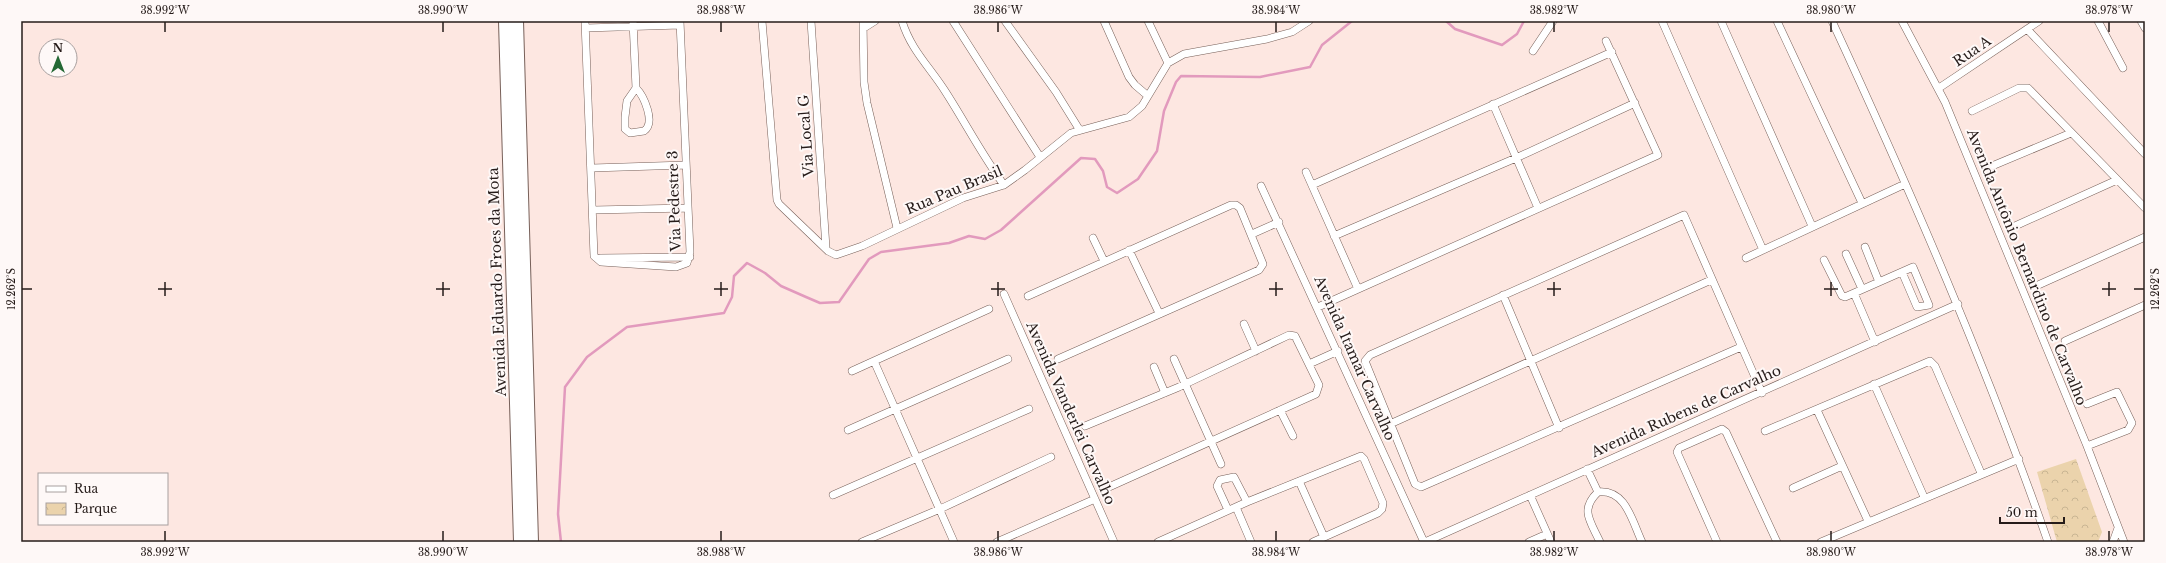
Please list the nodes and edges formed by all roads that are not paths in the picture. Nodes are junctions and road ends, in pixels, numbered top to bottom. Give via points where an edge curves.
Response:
1 (505, 21) edge
2 (762, 21) edge
3 (811, 21) edge
4 (875, 21) edge
5 (902, 21) edge
6 (953, 21) edge
7 (1005, 21) edge
8 (1104, 21) edge
9 (1148, 21) edge
10 (1552, 21) edge
11 (1662, 21) edge
12 (1721, 21) edge
13 (1777, 21) edge
14 (1832, 21) edge
15 (1902, 21) edge
16 (2038, 21) edge
17 (2098, 21) edge
18 (2141, 21) edge
19 (1305, 22) edge
20 (633, 23) edge
21 (680, 23) edge
22 (518, 24) edge
23 (863, 24) edge
24 (586, 25) edge
25 (2145, 28) edge
26 (2027, 29) junction
27 (1606, 41) dead end
28 (1533, 51) dead end
29 (1612, 52) junction
30 (1168, 63) junction
31 (2123, 68) dead end
32 (636, 88) junction
33 (1939, 88) junction
34 (1148, 96) junction
35 (1635, 103) junction
36 (1493, 104) junction
37 (1972, 112) dead end
38 (1079, 129) junction
39 (2072, 133) junction
40 (2145, 154) edge
41 (1040, 157) junction
42 (1516, 158) junction
43 (686, 165) junction
44 (1992, 166) dead end
45 (592, 168) junction
46 (1306, 172) dead end
47 (2117, 180) junction
48 (1905, 184) junction
49 (1004, 185) junction
50 (1312, 185) junction
51 (1261, 186) dead end
52 (1862, 203) junction
53 (688, 208) junction
54 (1538, 208) junction
55 (2145, 208) edge
56 (593, 210) junction
57 (1279, 222) junction
58 (1812, 226) junction
59 (2015, 226) dead end
60 (897, 228) junction
61 (1252, 234) junction
62 (1334, 236) junction
63 (2145, 237) edge
64 (1093, 238) dead end
65 (1865, 247) dead end
66 (826, 248) junction
67 (1129, 250) junction
68 (1763, 250) junction
69 (1846, 254) dead end
70 (1746, 258) dead end
71 (1824, 260) dead end
72 (1104, 261) junction
73 (1902, 272) junction
74 (1711, 280) junction
75 (1879, 282) junction
76 (2036, 286) dead end
77 (1358, 288) junction
78 (1862, 289) junction
79 (1854, 293) junction
80 (1004, 294) dead end
81 (1503, 295) junction
82 (1028, 296) dead end
83 (1958, 304) junction
84 (2145, 305) edge
85 (1318, 307) junction
86 (989, 309) dead end
87 (1159, 314) junction
88 (1244, 324) dead end
89 (2065, 341) dead end
90 (1875, 342) junction
91 (1741, 346) junction
92 (1256, 351) junction
93 (1338, 351) junction
94 (1008, 358) dead end
95 (1058, 359) dead end
96 (1174, 359) dead end
97 (874, 360) junction
98 (1531, 361) junction
99 (1309, 364) junction
100 (1154, 367) dead end
101 (852, 370) dead end
102 (1186, 384) junction
103 (1874, 384) junction
104 (1165, 392) junction
105 (1762, 393) junction
106 (2087, 404) dead end
107 (894, 409) junction
108 (1029, 409) dead end
109 (1280, 410) junction
110 (1817, 410) junction
111 (1390, 424) junction
112 (1085, 426) dead end
113 (1559, 428) junction
114 (848, 430) dead end
115 (1765, 431) dead end
116 (1293, 436) dead end
117 (1210, 440) junction
118 (2087, 446) junction
119 (1052, 457) dead end
120 (917, 459) junction
121 (2019, 459) junction
122 (1221, 464) dead end
123 (1842, 466) junction
124 (1587, 469) junction
125 (1981, 473) junction
126 (1299, 481) junction
127 (1109, 487) dead end
128 (1793, 488) dead end
129 (1598, 492) junction
130 (833, 495) dead end
131 (1530, 495) junction
132 (1924, 497) junction
133 (1094, 499) junction
134 (1247, 502) junction
135 (1236, 507) junction
136 (940, 509) junction
137 (1228, 510) junction
138 (1868, 521) junction
139 (2118, 528) junction
140 (1547, 534) junction
141 (1324, 537) junction
142 (520, 542) edge
143 (532, 542) edge
144 (862, 542) edge
145 (954, 542) edge
146 (997, 542) edge
147 (1114, 542) edge
148 (1158, 542) edge
149 (1251, 542) edge
150 (1313, 542) edge
151 (1425, 542) edge
152 (1528, 542) edge
153 (1551, 542) edge
154 (1600, 542) edge
155 (1642, 542) edge
156 (1717, 542) edge
157 (1777, 542) edge
158 (1821, 542) edge
159 (2048, 542) edge
160 (2113, 542) edge
161 (2124, 542) edge

1 - 142 highway, Avenida Eduardo Froes da Mota
2 - 66 street via 776,195 779,204
3 - 66 street, Via Local G
4 - 23 street
5 - 49 street via 916,54 944,89 985,160
6 - 41 street
7 - 38 street
8 - 34 street via 1129,77
9 - 30 street
10 - 28 street
11 - 68 street
12 - 58 street
13 - 52 street
14 - 48 street
15 - 33 street, Avenida Antônio Bernardino de Carvalho
16 - 26 street, Rua A
17 - 31 street
18 - 25 street
19 - 30 street via 1292,32 1184,54
20 - 21 street
20 - 24 street
20 - 32 street
21 - 43 street, Via Pedestre 3
22 - 143 highway, Avenida Eduardo Froes da Mota
23 - 60 street via 867,103
24 - 45 street, Via Pedestre 3
26 - 33 street, Rua A
26 - 40 street
27 - 29 street
29 - 35 street
29 - 36 street
30 - 34 street, Rua Pau Brasil
32 - 32 street via 627,101 625,124 628,132 647,129 644,98
33 - 118 street, Avenida Antônio Bernardino de Carvalho
34 - 38 street, Rua Pau Brasil via 1135,113 1124,120
35 - 42 street
35 - 54 street via 1658,155
36 - 42 street
36 - 50 street
37 - 39 street via 2024,87 2032,91
38 - 41 street, Rua Pau Brasil
39 - 44 street
39 - 47 street
41 - 49 street, Rua Pau Brasil
42 - 54 street
42 - 62 street
43 - 45 street
43 - 53 street, Via Pedestre 3
45 - 56 street, Via Pedestre 3
46 - 50 street
47 - 55 street
47 - 59 street
48 - 52 street
48 - 83 street
49 - 60 street, Rua Pau Brasil via 963,198
50 - 62 street
51 - 57 street, Avenida Itamar Carvalho
52 - 58 street
53 - 56 street
53 - 56 street, Via Pedestre 3 via 690,257 687,263 676,267 601,262 596,258
54 - 77 street
57 - 61 street
57 - 85 street, Avenida Itamar Carvalho
58 - 68 street
60 - 66 street, Rua Pau Brasil via 846,252 833,254
61 - 67 street via 1240,208 1234,204
61 - 87 street via 1263,264 1261,268
62 - 77 street
63 - 76 street
64 - 72 street
65 - 75 street
67 - 72 street
67 - 87 street
68 - 70 street
69 - 78 street
71 - 79 street via 1842,296
72 - 82 street
73 - 73 street via 1915,268 1929,305 1920,308 1916,306
73 - 75 street
74 - 81 street via 1684,215
74 - 91 street
74 - 98 street
75 - 78 street
77 - 85 street
78 - 79 street
79 - 90 street
80 - 133 street, Avenida Vanderlei Carvalho
81 - 98 street
81 - 111 street via 1367,358 1365,365
83 - 90 street, Avenida Rubens de Carvalho
83 - 121 street
84 - 89 street
85 - 93 street, Avenida Itamar Carvalho
86 - 97 street
87 - 95 street
88 - 92 street
90 - 105 street, Avenida Rubens de Carvalho
91 - 105 street
91 - 113 street
92 - 99 street via 1293,335
92 - 102 street
93 - 99 street
93 - 151 street, Avenida Itamar Carvalho
94 - 107 street
96 - 102 street
97 - 101 street
97 - 107 street
98 - 111 street
98 - 113 street
99 - 109 street via 1319,385 1318,391
100 - 104 street
102 - 104 street
102 - 117 street
103 - 110 street
103 - 125 street via 1926,361 1933,363
103 - 132 street
104 - 112 street
105 - 124 street, Avenida Rubens de Carvalho
106 - 118 street via 2117,392 2132,423 2128,430
107 - 114 street
107 - 120 street
108 - 120 street
109 - 116 street
109 - 117 street
110 - 115 street
110 - 123 street
111 - 113 street via 1415,484 1421,487
117 - 122 street
117 - 127 street
118 - 139 street, Avenida Antônio Bernardino de Carvalho
119 - 136 street
120 - 130 street
120 - 136 street
121 - 125 street
121 - 159 street
123 - 128 street
123 - 138 street
124 - 129 street
124 - 131 street, Avenida Rubens de Carvalho
125 - 132 street
126 - 134 street
126 - 141 street
126 - 141 street via 1358,455 1364,459 1383,503 1382,509
129 - 154 street via 1589,502 1587,510
129 - 155 street via 1609,492 1622,499
131 - 140 street
131 - 151 street, Avenida Rubens de Carvalho
132 - 138 street
133 - 146 street
133 - 147 street, Avenida Vanderlei Carvalho
134 - 135 street
134 - 137 street via 1234,477 1220,480 1217,486
135 - 137 street
135 - 149 street
136 - 144 street
136 - 145 street
137 - 148 street
138 - 158 street
139 - 160 street
139 - 161 street, Avenida Antônio Bernardino de Carvalho
140 - 152 street
140 - 153 street
141 - 150 street
156 - 157 street via 1677,452 1679,448 1722,429 1726,432

